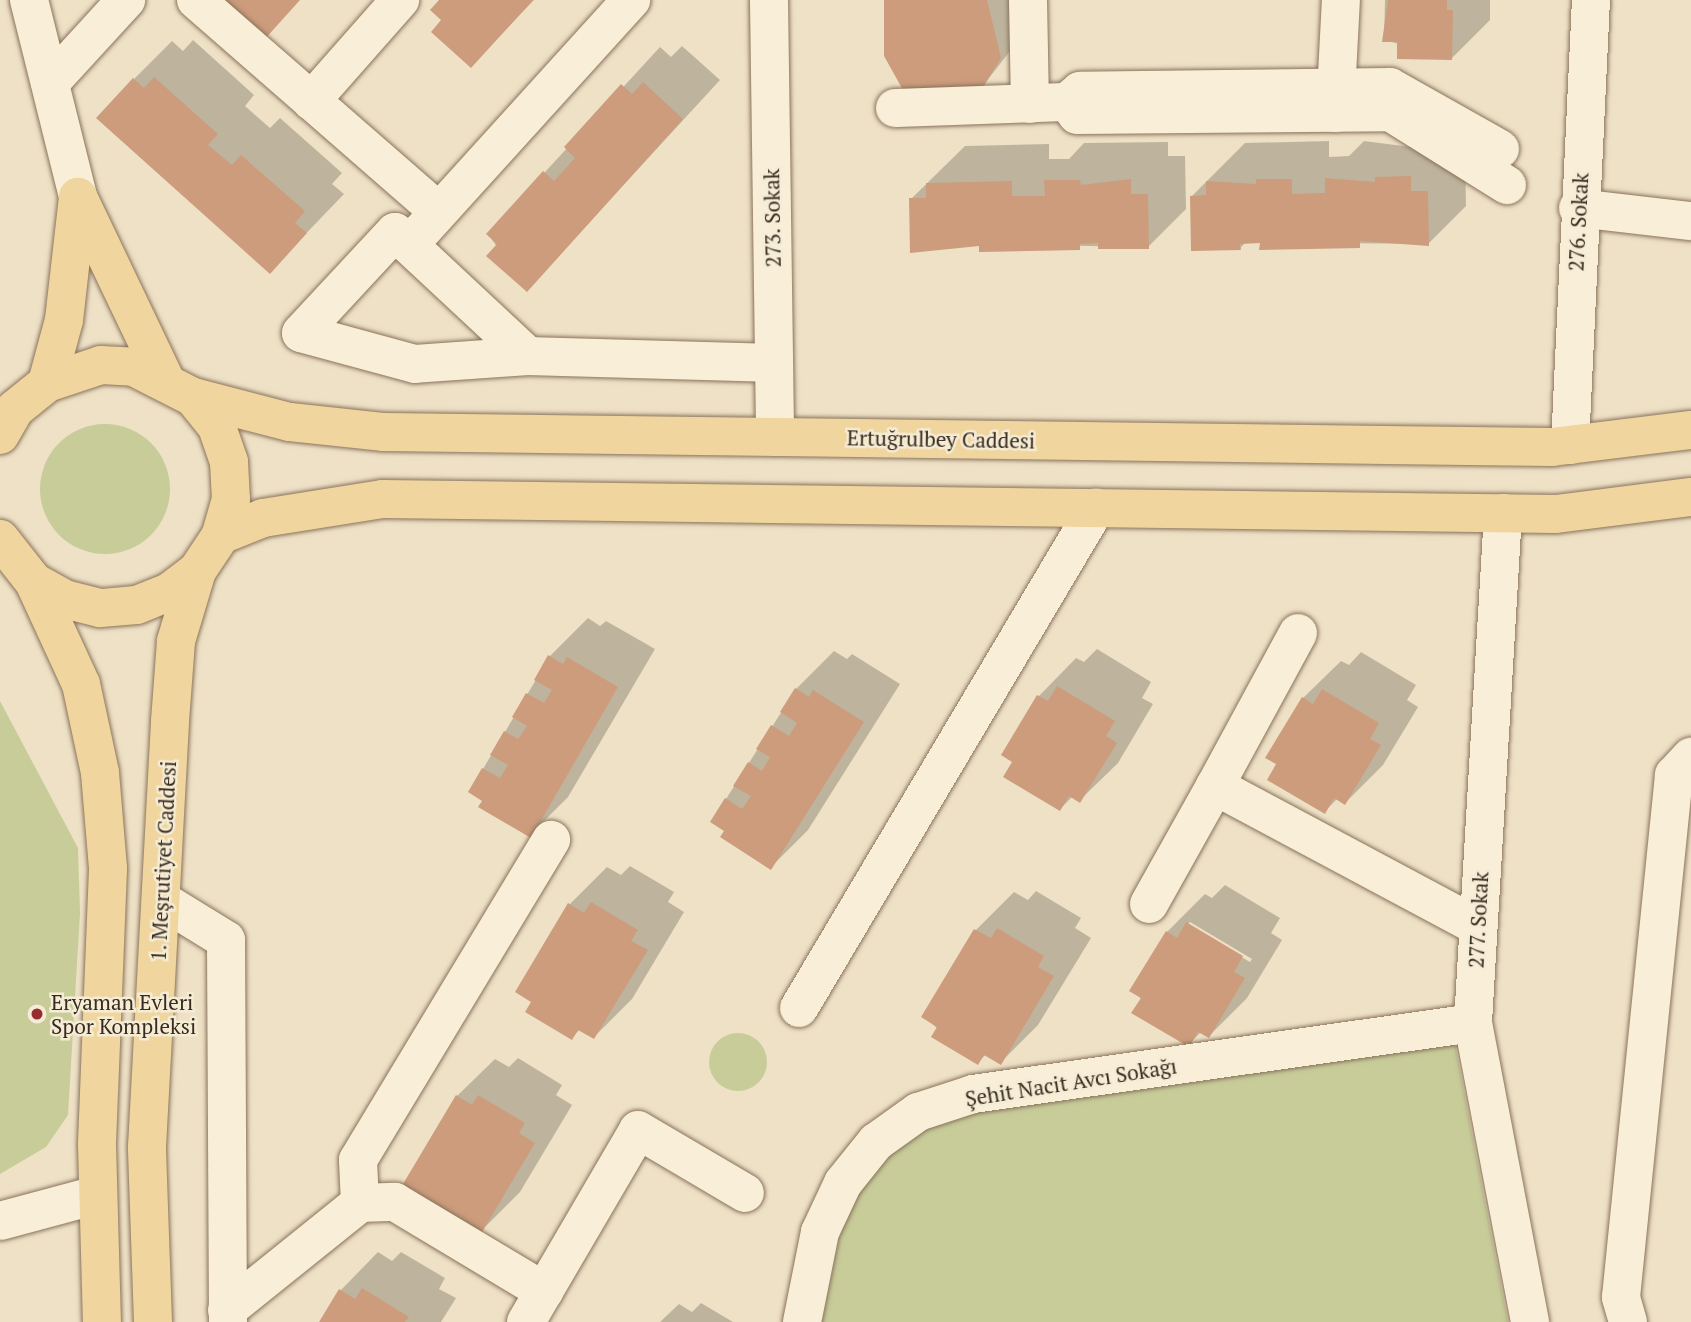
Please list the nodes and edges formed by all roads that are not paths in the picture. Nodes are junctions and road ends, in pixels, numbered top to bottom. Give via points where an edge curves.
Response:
1 (29, 0) edge
2 (126, 0) edge
3 (196, 0) edge
4 (400, 0) edge
5 (631, 0) edge
6 (769, 0) edge
7 (1028, 0) edge
8 (1341, 0) edge
9 (1591, 0) edge
10 (50, 83) junction
11 (1336, 100) junction
12 (311, 101) junction
13 (1049, 103) junction
14 (895, 108) dead end
15 (1503, 167) dead end
16 (78, 197) junction
17 (1578, 208) junction
18 (439, 212) junction
19 (1691, 221) edge
20 (409, 245) junction
21 (528, 356) junction
22 (774, 363) junction
23 (179, 387) junction
24 (24, 396) edge
25 (1691, 429) edge
26 (0, 435) edge
27 (775, 437) junction
28 (1570, 445) junction
29 (1691, 497) edge
30 (1096, 508) junction
31 (1503, 513) junction
32 (221, 536) junction
33 (0, 539) edge
34 (197, 571) junction
35 (34, 582) junction
36 (1298, 632) dead end
37 (1685, 771) edge
38 (1215, 786) junction
39 (551, 840) dead end
40 (161, 900) junction
41 (1149, 904) dead end
42 (1477, 926) junction
43 (799, 1008) dead end
44 (1473, 1023) junction
45 (746, 1193) dead end
46 (97, 1195) junction
47 (360, 1203) junction
48 (0, 1221) edge
49 (535, 1307) edge
50 (227, 1316) edge
51 (102, 1322) edge
52 (153, 1322) edge
53 (802, 1322) edge
54 (1530, 1322) edge
55 (1628, 1322) edge

1 - 10 street
2 - 10 street
3 - 12 street
4 - 12 street
5 - 18 street
6 - 22 street, 273. Sokak
7 - 13 street
8 - 11 street
9 - 17 street, 276. Sokak
10 - 16 street
11 - 13 street via 1080,91
11 - 15 street via 1401,88
12 - 18 street
13 - 14 street
16 - 23 main road
16 - 24 main road via 64,320
17 - 19 street
17 - 28 street, 276. Sokak
18 - 20 street
20 - 21 street
20 - 21 street via 395,232 301,333 415,365
21 - 22 street
22 - 27 street, 273. Sokak
23 - 24 main road, Ertuğrulbey Caddesi via 101,365
23 - 27 main road, Ertuğrulbey Caddesi via 290,422 384,432
23 - 32 main road via 216,427 229,462 231,499
24 - 26 main road
25 - 28 main road, Ertuğrulbey Caddesi
27 - 28 main road, Ertuğrulbey Caddesi
29 - 31 main road via 1556,514
30 - 31 main road
30 - 32 main road via 383,499 263,518
30 - 43 street
31 - 42 street, 277. Sokak
32 - 34 main road
33 - 35 main road
34 - 35 main road via 169,592 136,605 100,608 65,600
34 - 40 main road, 1. Meşrutiyet Caddesi via 176,641
35 - 46 main road via 81,684 100,773 108,869
36 - 38 street
37 - 55 street via 1621,1297
38 - 41 street
38 - 42 street
39 - 47 street via 358,1160
40 - 50 street via 226,940
40 - 52 main road, 1. Meşrutiyet Caddesi via 147,1147
42 - 44 street, 277. Sokak
44 - 53 street, Şehit Nacit Avcı Sokağı via 973,1094 918,1112 876,1142 843,1183 820,1233
44 - 54 street, 277. Sokak
45 - 49 street via 638,1130
46 - 48 street
46 - 51 main road
47 - 49 street via 395,1202
47 - 50 street

